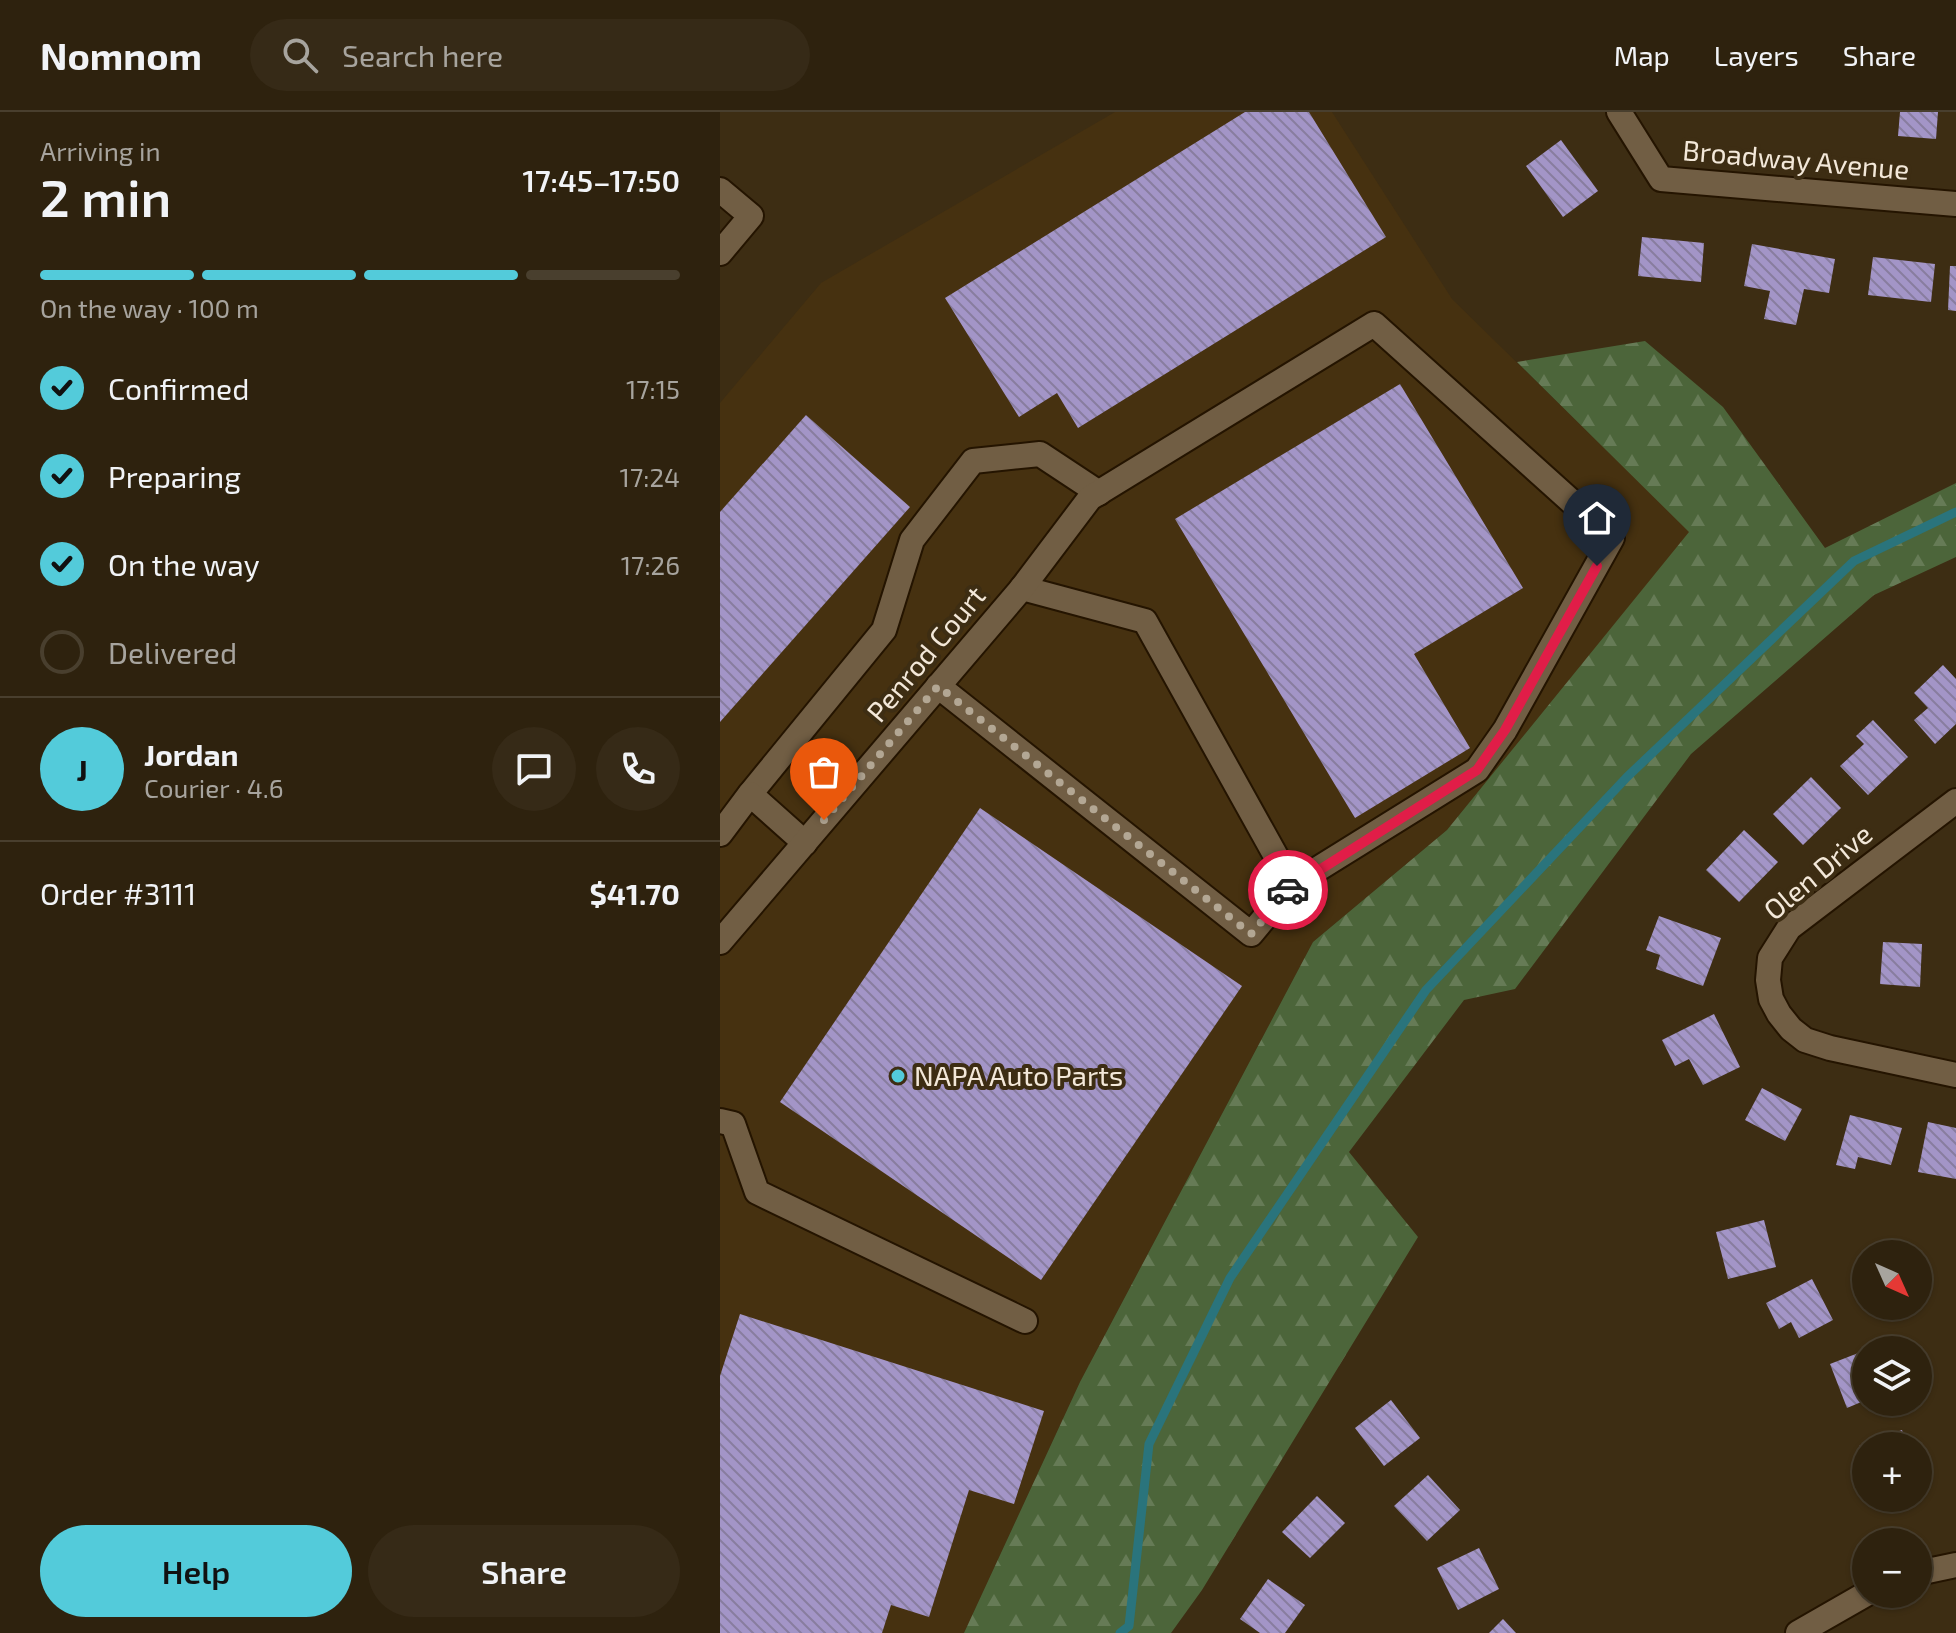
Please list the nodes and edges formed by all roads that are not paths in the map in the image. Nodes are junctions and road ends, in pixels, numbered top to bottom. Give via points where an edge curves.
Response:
1 (1619, 112) edge
2 (720, 190) edge
3 (1956, 204) edge
4 (720, 253) edge
5 (1099, 493) junction
6 (1022, 588) junction
7 (938, 686) junction
8 (750, 794) junction
9 (1956, 801) edge
10 (720, 834) edge
11 (805, 843) junction
12 (1292, 885) junction
13 (720, 942) edge
14 (1956, 1075) edge
15 (720, 1121) edge
16 (1025, 1321) dead end
17 (1956, 1565) edge
18 (1932, 1570) edge
19 (1852, 1602) edge
20 (1798, 1633) edge

1 - 3 street, Broadway Avenue via 1661,179
2 - 4 street via 751,216
5 - 6 street, Penrod Court
5 - 8 street via 1040,454 973,461 912,540 884,630
5 - 12 street, Penrod Court via 1374,324 1612,538 1505,730 1477,770
6 - 7 street, Penrod Court
6 - 12 street via 1145,621
7 - 11 street, Penrod Court
7 - 12 street via 1251,934
8 - 10 street
8 - 11 street
9 - 14 street, Olen Drive via 1789,928 1770,958 1768,980 1779,1014 1805,1040
11 - 13 street, Penrod Court
15 - 16 street via 733,1124 757,1192
17 - 18 street
19 - 20 street

